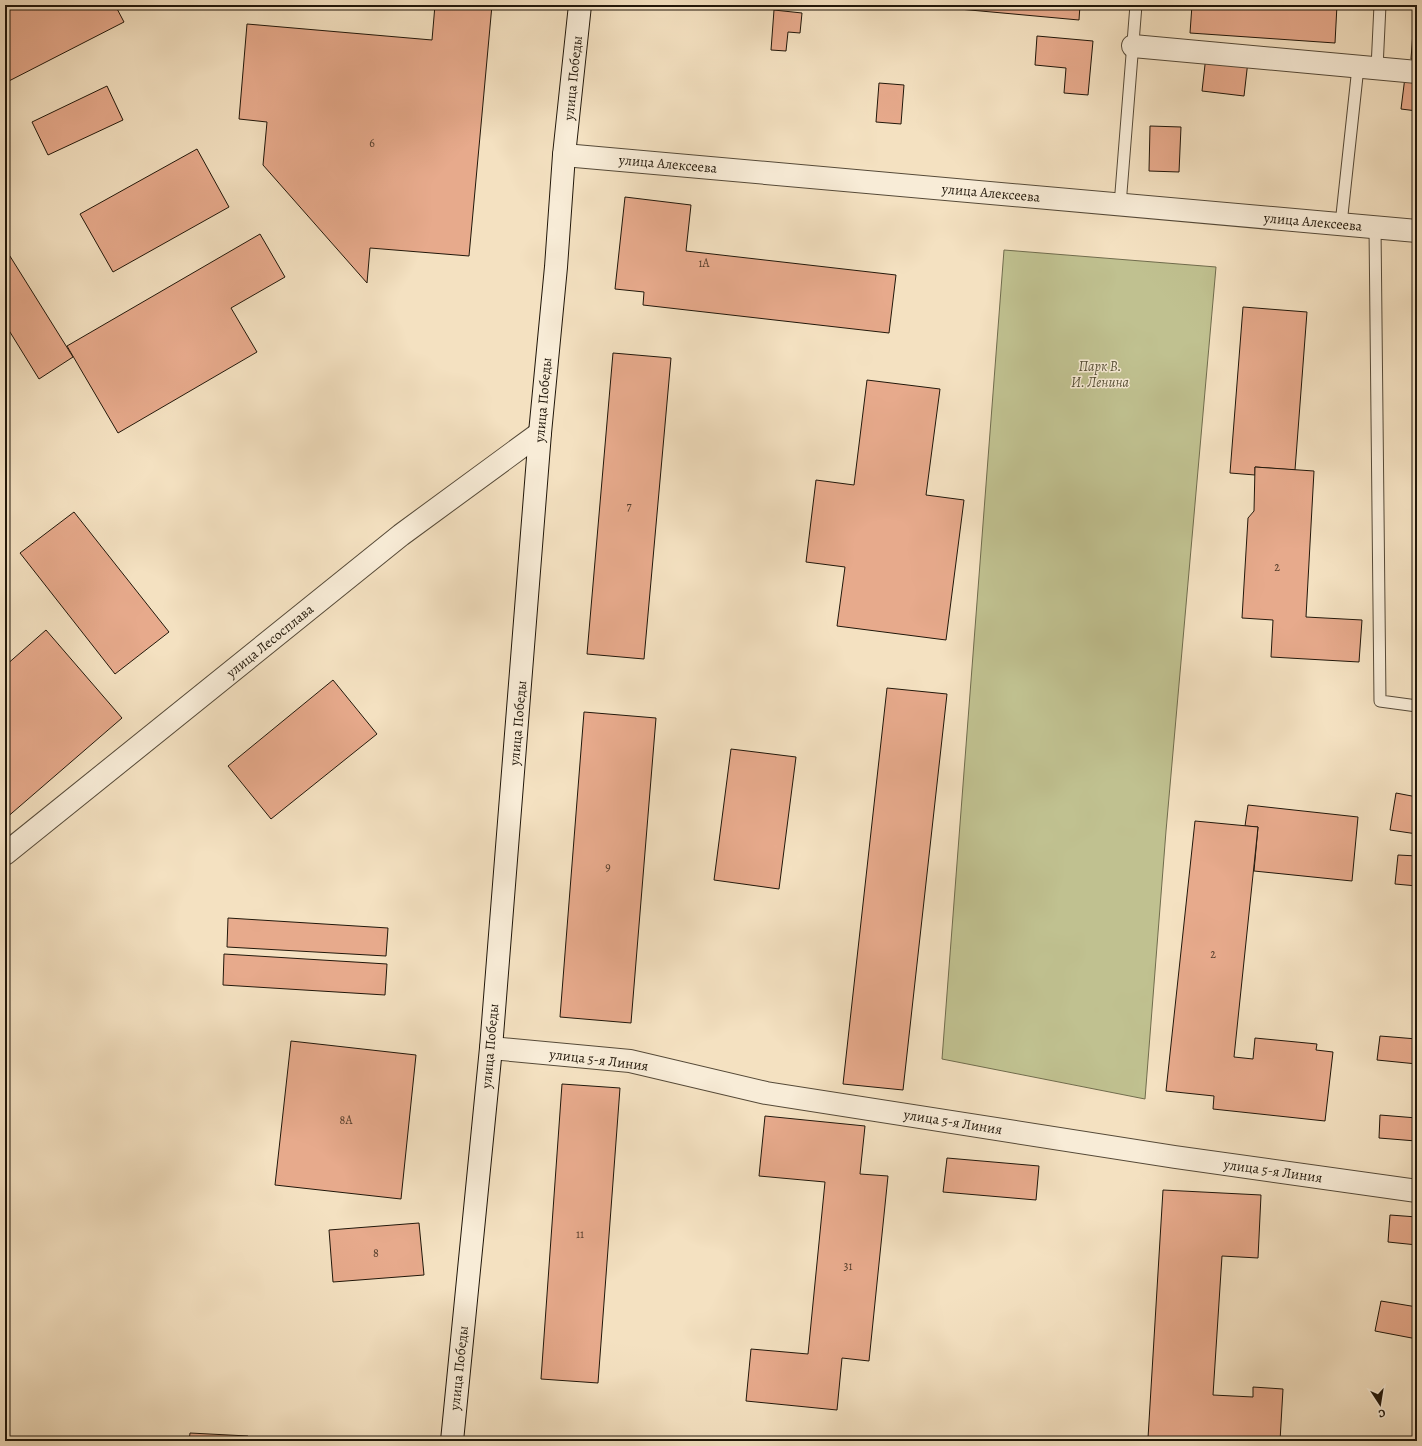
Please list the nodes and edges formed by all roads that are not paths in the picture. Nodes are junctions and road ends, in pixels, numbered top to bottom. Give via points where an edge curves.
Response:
1 (580, 5) edge
2 (1136, 5) edge
3 (1380, 5) edge
4 (1133, 46) junction
5 (1367, 67) junction
6 (1417, 72) edge
7 (564, 155) junction
8 (1120, 204) junction
9 (1341, 224) junction
10 (1375, 227) junction
11 (1417, 231) edge
12 (540, 433) junction
13 (1417, 706) edge
14 (5, 854) edge
15 (491, 1048) junction
16 (1417, 1191) edge
17 (452, 1441) edge

1 - 7 street, улица Победы
2 - 4 lane
3 - 5 lane
4 - 5 street
4 - 8 lane
5 - 6 street
5 - 9 lane
7 - 8 street, улица Алексеева
7 - 12 street, улица Победы
8 - 9 street, улица Алексеева
9 - 10 street, улица Алексеева
10 - 11 street, улица Алексеева
10 - 13 lane via 1380,701
12 - 14 street, улица Лесосплава via 401,535
12 - 15 street, улица Победы
15 - 16 street, улица 5-я Линия via 630,1061 774,1094 1175,1157
15 - 17 street, улица Победы

